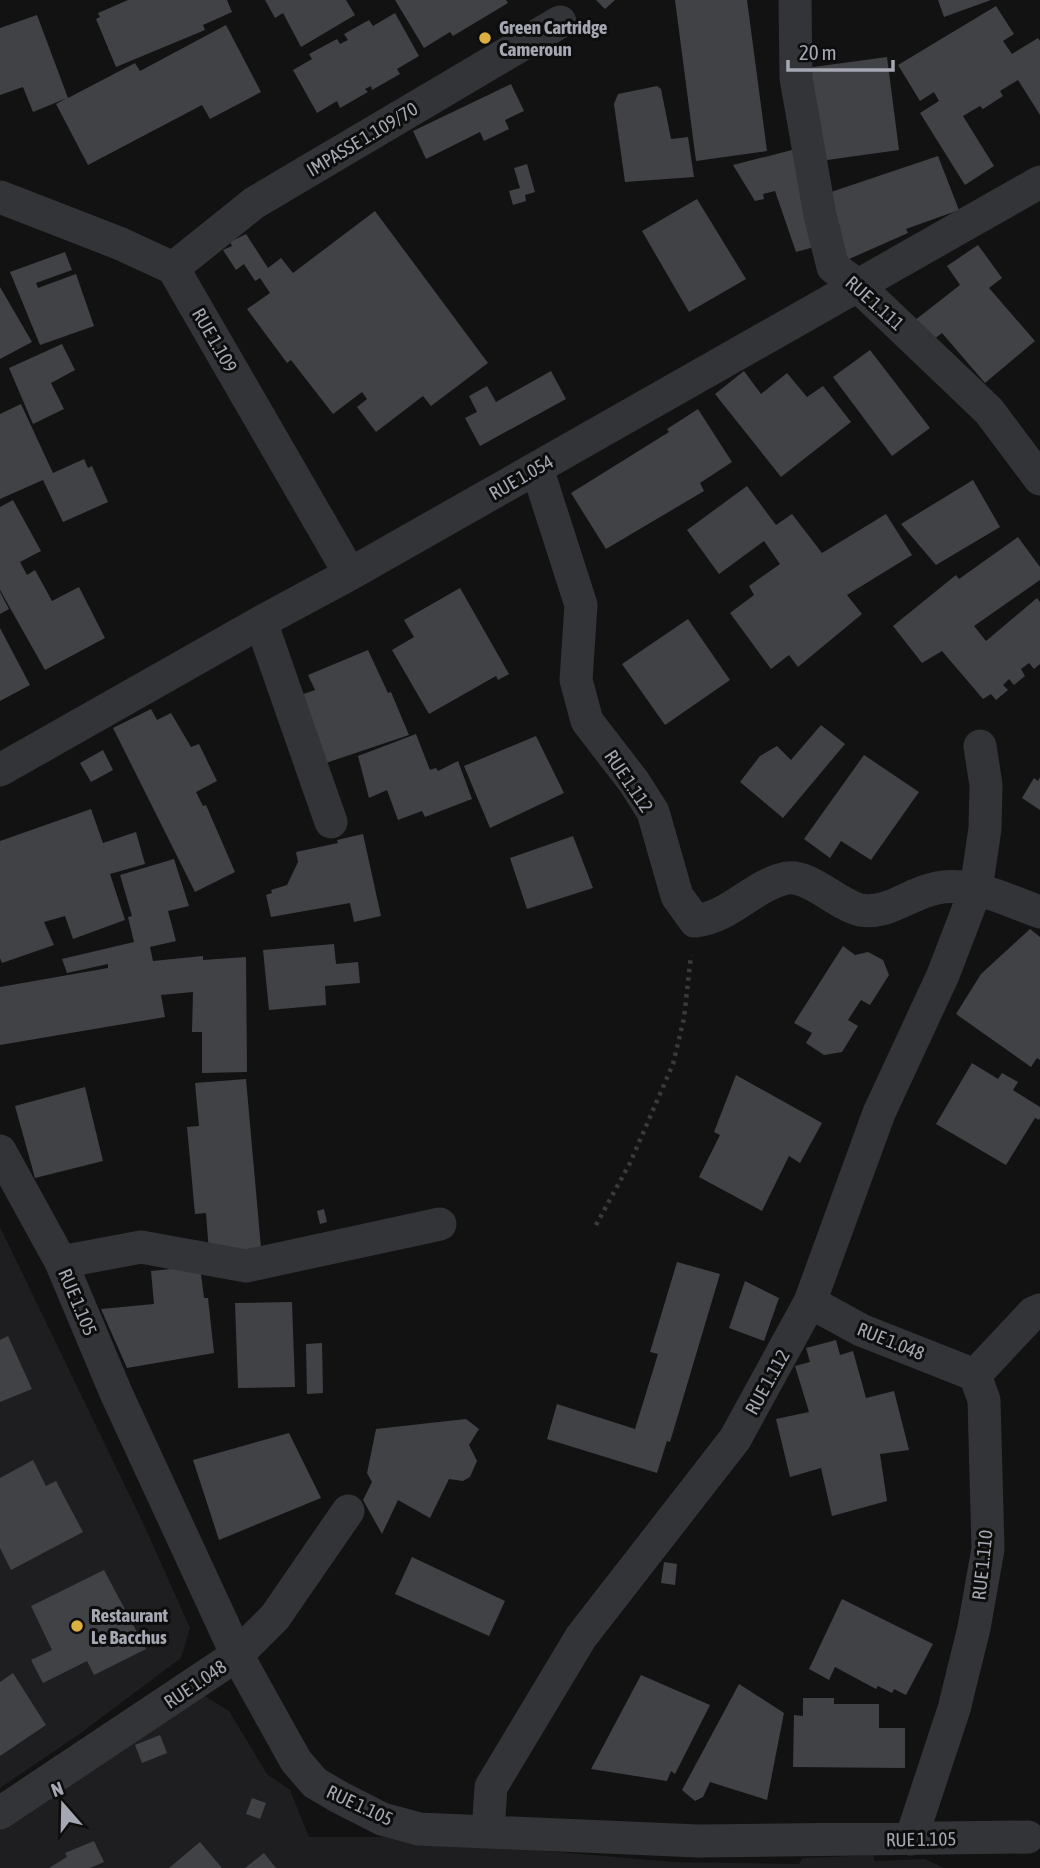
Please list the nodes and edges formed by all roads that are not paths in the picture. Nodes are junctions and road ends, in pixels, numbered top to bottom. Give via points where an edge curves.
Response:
1 (795, 0) edge
2 (560, 22) dead end
3 (1040, 182) edge
4 (0, 197) edge
5 (173, 268) junction
6 (857, 285) junction
7 (537, 468) junction
8 (1040, 479) edge
9 (350, 574) junction
10 (261, 622) junction
11 (980, 746) dead end
12 (0, 770) edge
13 (331, 822) dead end
14 (976, 889) junction
15 (1040, 912) edge
16 (0, 1151) edge
17 (440, 1224) dead end
18 (61, 1262) junction
19 (810, 1303) junction
20 (1040, 1310) edge
21 (975, 1375) junction
22 (348, 1511) dead end
23 (237, 1655) junction
24 (0, 1813) edge
25 (488, 1832) junction
26 (1028, 1837) dead end
27 (911, 1839) junction

1 - 6 street, RUE 1.111 via 796,78 820,215 833,267
2 - 5 street, IMPASSE 1.109/70 via 254,203
3 - 6 street, RUE 1.054
4 - 5 street
5 - 9 street, RUE 1.109
6 - 7 street, RUE 1.054
6 - 8 street, RUE 1.111 via 989,411
7 - 9 street, RUE 1.054
7 - 14 street, RUE 1.112 via 581,605 576,680 587,721 653,812 677,896 695,921 710,919 789,877 807,881 859,910 882,909 937,888
9 - 10 street, RUE 1.054
10 - 12 street, RUE 1.054
10 - 13 street
11 - 14 street, RUE 1.112 via 986,786 985,829
14 - 15 street
14 - 19 street, RUE 1.112 via 943,975 878,1113
16 - 18 street, RUE 1.105
17 - 18 street via 246,1266 141,1247
18 - 23 street, RUE 1.105
19 - 21 street, RUE 1.048 via 861,1330
19 - 25 street, RUE 1.112 via 735,1439 581,1637 491,1787
20 - 21 street
21 - 27 street, RUE 1.110 via 984,1400 988,1549 954,1709
22 - 23 street, RUE 1.048 via 275,1617
23 - 24 street, RUE 1.048
23 - 25 street, RUE 1.105 via 296,1761 315,1783 382,1819 419,1829
25 - 27 street, RUE 1.105 via 698,1841
26 - 27 street, RUE 1.105

